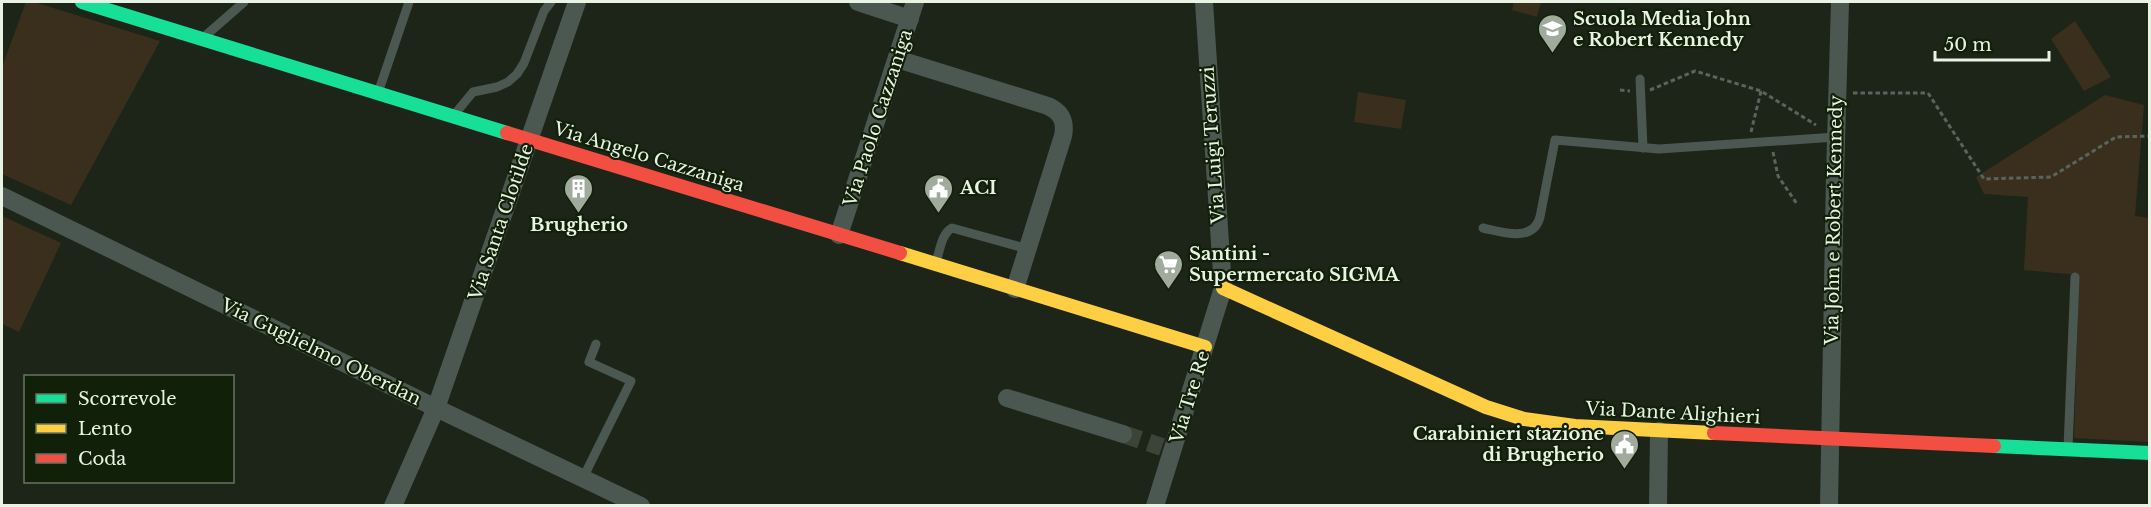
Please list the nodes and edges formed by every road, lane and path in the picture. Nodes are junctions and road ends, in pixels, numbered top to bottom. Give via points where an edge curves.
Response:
1 (82, 2) edge
2 (244, 2) edge
3 (409, 2) edge
4 (551, 2) edge
5 (574, 2) edge
6 (858, 2) edge
7 (1204, 2) edge
8 (1840, 2) edge
9 (913, 10) edge
10 (202, 39) junction
11 (897, 59) junction
12 (1640, 79) dead end
13 (1761, 91) junction
14 (378, 93) junction
15 (1640, 93) junction
16 (1837, 93) junction
17 (454, 116) junction
18 (1836, 131) junction
19 (2150, 136) edge
20 (529, 139) junction
21 (1770, 141) junction
22 (1749, 143) junction
23 (1643, 148) junction
24 (2, 196) edge
25 (1797, 204) dead end
26 (1483, 228) dead end
27 (839, 235) junction
28 (1028, 249) junction
29 (935, 264) junction
30 (2075, 277) dead end
31 (1223, 288) junction
32 (1015, 289) junction
33 (596, 344) dead end
34 (1205, 347) junction
35 (1007, 398) dead end
36 (436, 408) junction
37 (1659, 431) junction
38 (1123, 434) tunnel mouth
39 (1831, 439) junction
40 (2068, 448) junction
41 (2150, 453) edge
42 (583, 478) junction
43 (393, 506) edge
44 (641, 506) edge
45 (1155, 506) edge
46 (1658, 506) edge
47 (1829, 506) edge

1 - 10 street, Via Angelo Cazzaniga
2 - 10 lane
3 - 14 lane
4 - 17 lane via 517,74 497,87 471,94
5 - 20 street, Via Santa Clotilde
6 - 9 street
7 - 31 street, Via Luigi Teruzzi
8 - 16 street, Via John e Robert Kennedy
9 - 11 street, Via Paolo Cazzaniga
10 - 14 street, Via Angelo Cazzaniga
11 - 27 street, Via Paolo Cazzaniga
11 - 28 street via 1048,106 1062,117 1063,136
12 - 15 lane
13 - 15 path via 1695,72
13 - 18 path via 1814,125
13 - 22 path
14 - 17 street, Via Angelo Cazzaniga
15 - 23 lane
16 - 18 street, Via John e Robert Kennedy
16 - 19 path via 1928,93 1984,179 2050,177 2116,137
17 - 20 street, Via Angelo Cazzaniga
18 - 21 lane
18 - 39 street, Via John e Robert Kennedy
20 - 27 street, Via Angelo Cazzaniga
20 - 36 street, Via Santa Clotilde
21 - 22 lane
21 - 25 path via 1778,176
22 - 23 lane
23 - 26 lane via 1555,140 1536,226 1518,234
24 - 36 street, Via Guglielmo Oberdan
27 - 29 street, Via Angelo Cazzaniga
28 - 29 lane via 952,228 944,235
28 - 32 street
29 - 32 street, Via Angelo Cazzaniga
30 - 40 lane
31 - 34 street, Via Tre Re
31 - 37 street, Via Dante Alighieri via 1510,416 1568,425
32 - 34 street, Via Angelo Cazzaniga
33 - 42 lane via 589,362 631,381
34 - 45 street, Via Tre Re via 1168,448
35 - 38 street
36 - 42 street, Via Guglielmo Oberdan
36 - 43 street, Via Santa Clotilde
37 - 39 street, Via Dante Alighieri
37 - 46 street
39 - 40 street, Via Dante Alighieri
39 - 47 street, Via John e Robert Kennedy
40 - 41 street, Via Dante Alighieri
42 - 44 street, Via Guglielmo Oberdan

